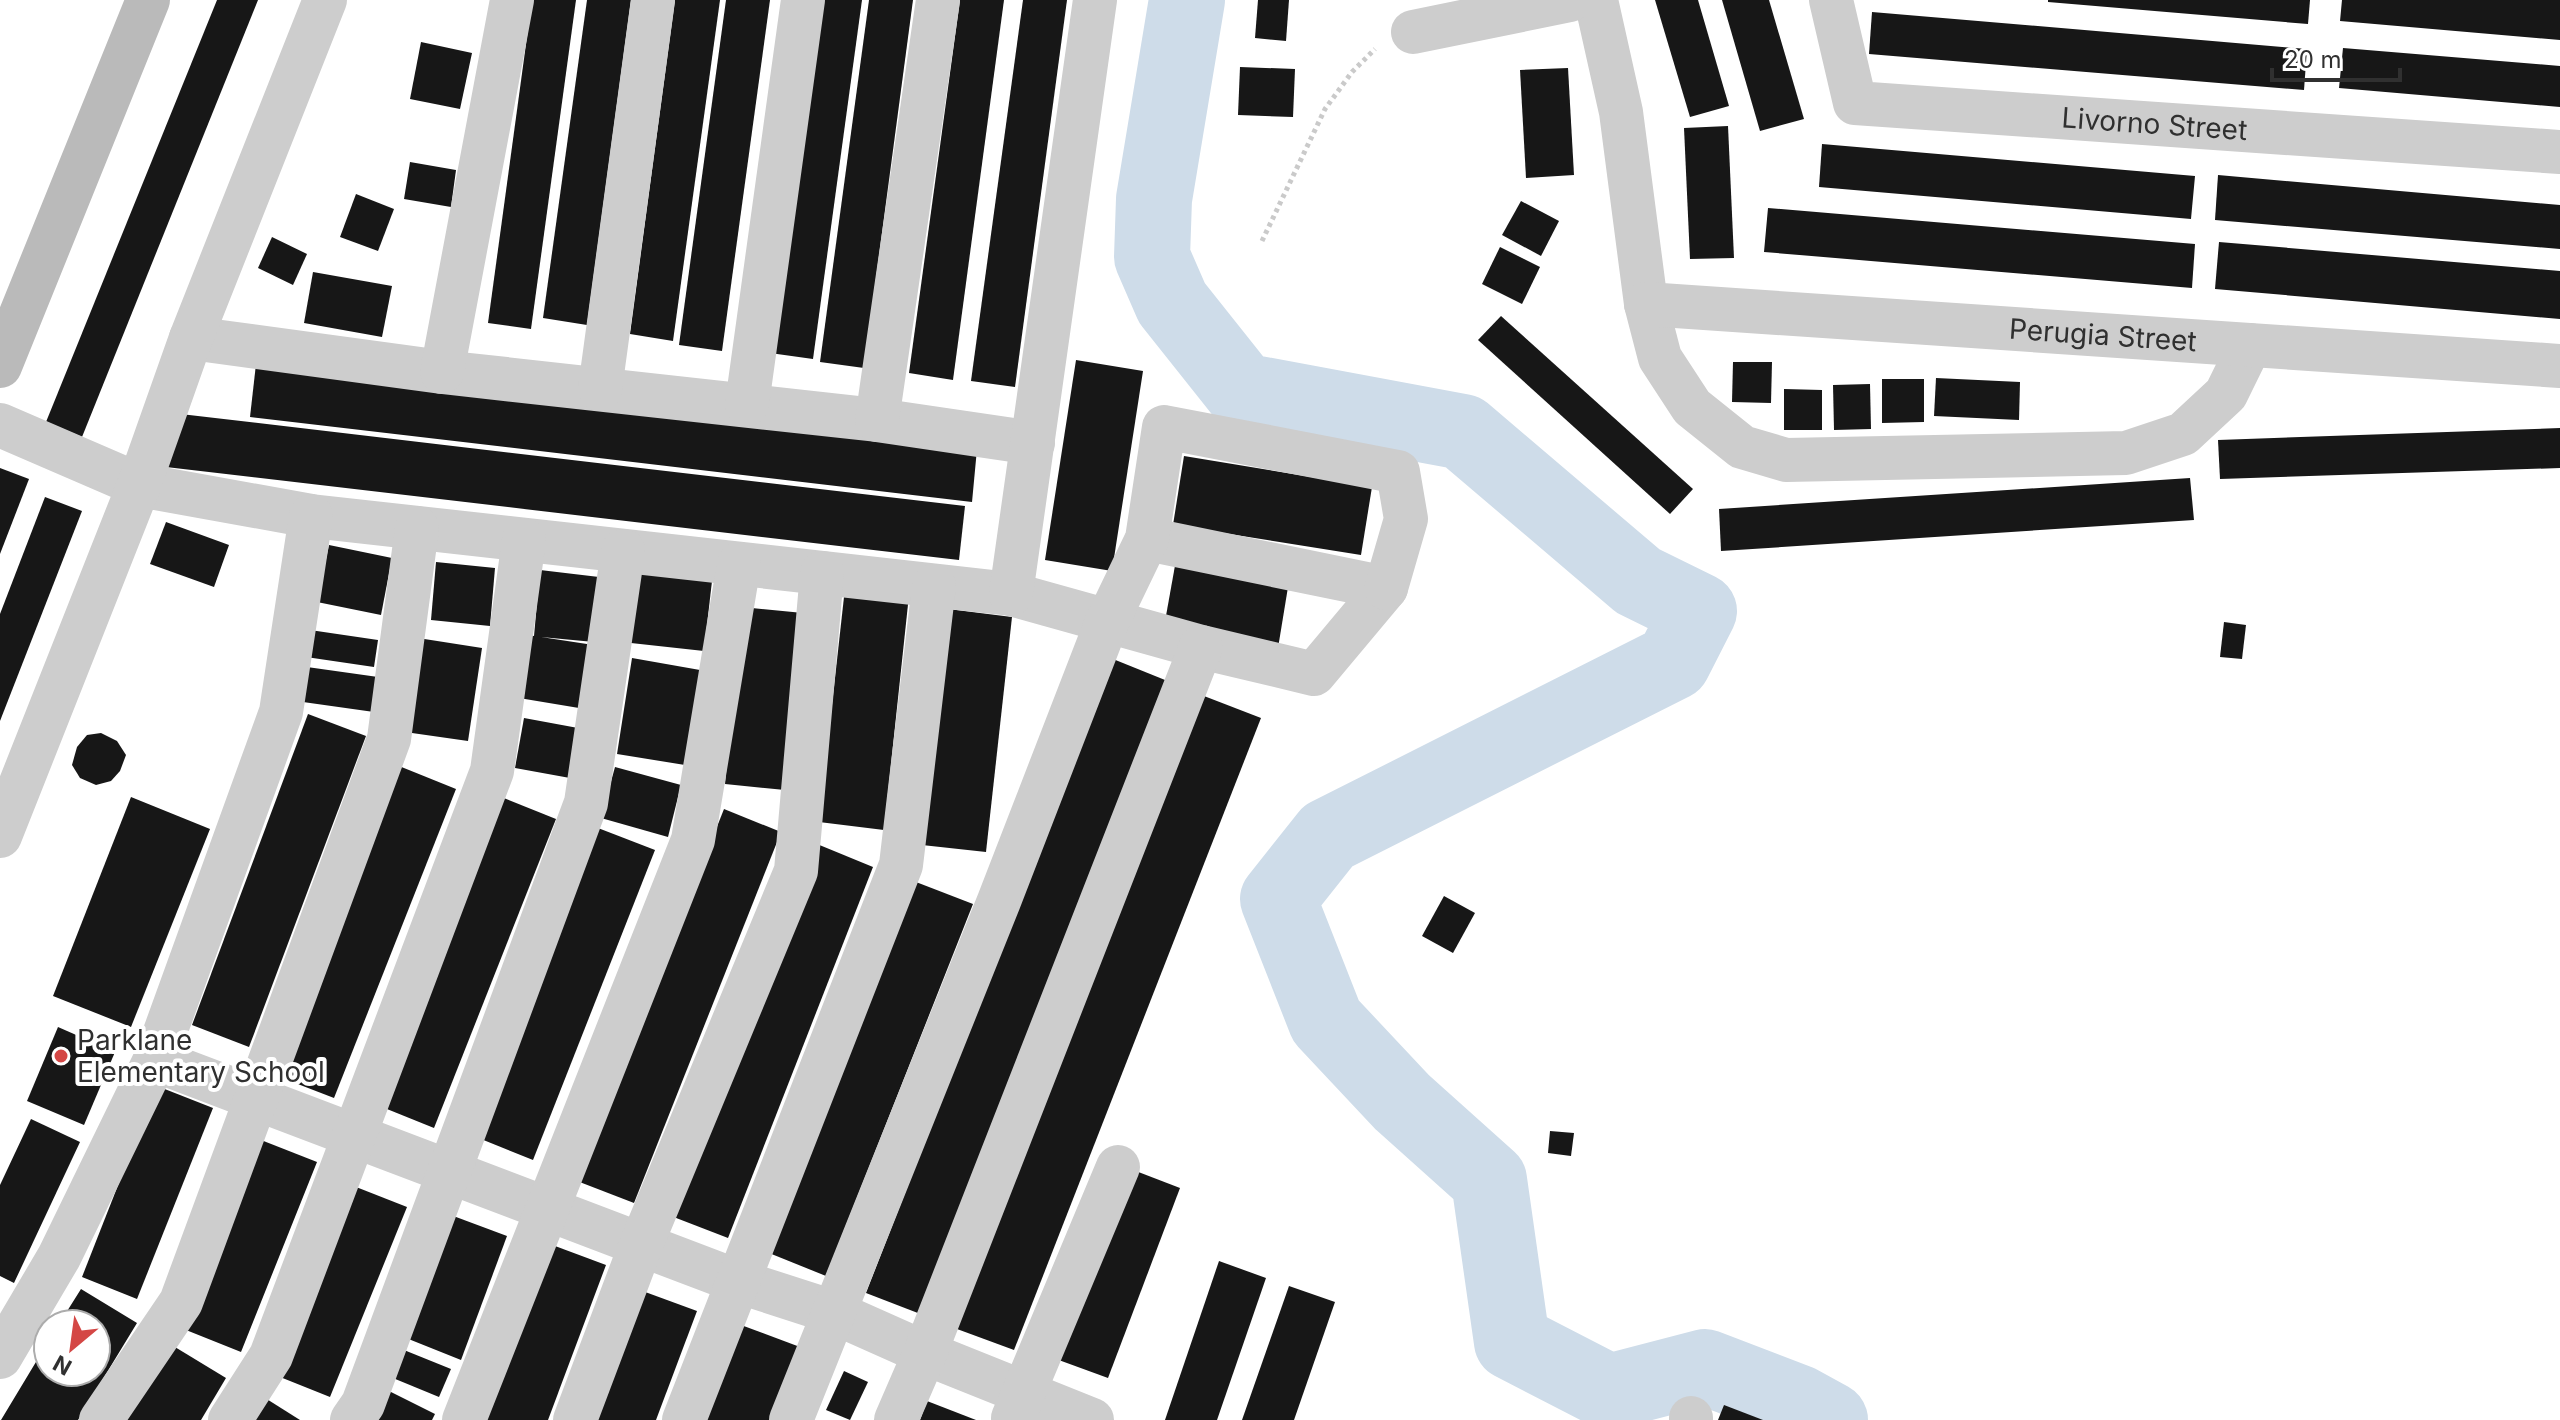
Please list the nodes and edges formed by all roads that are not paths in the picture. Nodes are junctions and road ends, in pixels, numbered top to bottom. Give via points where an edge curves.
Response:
1 (148, 0) edge
2 (325, 0) edge
3 (512, 0) edge
4 (653, 0) edge
5 (803, 0) edge
6 (938, 0) edge
7 (1095, 0) edge
8 (1570, 0) edge
9 (1596, 0) edge
10 (1831, 0) edge
11 (1413, 32) road end
12 (2560, 152) edge
13 (1646, 304) junction
14 (191, 338) junction
15 (2250, 345) junction
16 (0, 366) edge
17 (2560, 366) edge
18 (442, 372) junction
19 (600, 389) junction
20 (747, 404) junction
21 (877, 420) junction
22 (0, 425) edge
23 (1033, 443) junction
24 (139, 485) junction
25 (311, 516) junction
26 (417, 528) junction
27 (1147, 539) junction
28 (524, 540) junction
29 (623, 551) junction
30 (739, 564) junction
31 (822, 573) junction
32 (934, 586) junction
33 (1386, 588) junction
34 (1011, 594) junction
35 (1107, 622) junction
36 (1201, 647) junction
37 (0, 836) edge
38 (155, 1060) junction
39 (258, 1099) junction
40 (353, 1136) junction
41 (1118, 1167) dead end
42 (451, 1173) junction
43 (546, 1209) junction
44 (641, 1245) junction
45 (737, 1281) junction
46 (833, 1312) junction
47 (925, 1353) junction
48 (0, 1357) edge
49 (1018, 1406) edge
50 (101, 1420) edge
51 (230, 1420) edge
52 (352, 1420) edge
53 (464, 1420) edge
54 (575, 1420) edge
55 (684, 1420) edge
56 (791, 1420) edge
57 (896, 1420) edge
58 (1092, 1420) edge

1 - 16 street
2 - 14 street
3 - 18 street
4 - 19 street
5 - 20 street
6 - 21 street
7 - 23 street
8 - 11 street
9 - 13 street via 1621,112
10 - 12 street, Livorno Street via 1855,103
13 - 15 street, Perugia Street
13 - 15 street via 1660,358 1692,407 1742,447 1786,460 2126,453 2183,434 2226,394
14 - 18 street
14 - 24 street
15 - 17 street, Perugia Street
18 - 19 street
19 - 20 street
20 - 21 street
21 - 23 street
22 - 24 street
23 - 34 street
24 - 25 street
24 - 37 street
25 - 26 street
25 - 38 street via 281,712
26 - 28 street
26 - 39 street via 389,739
27 - 33 street
27 - 33 street via 1164,427 1398,472 1406,519
27 - 35 street
28 - 29 street
28 - 40 street via 492,771
29 - 30 street
29 - 42 street via 586,803
30 - 31 street
30 - 43 street via 693,840
31 - 32 street
31 - 44 street via 796,871
32 - 34 street
32 - 45 street via 901,865
33 - 36 street via 1314,674
34 - 35 street
35 - 36 street
35 - 46 street
36 - 47 street
38 - 39 street
38 - 48 street via 59,1257
39 - 40 street
39 - 50 street via 181,1302
40 - 42 street
40 - 51 street via 271,1356
41 - 49 street
42 - 43 street
42 - 52 street via 363,1404
43 - 44 street
43 - 53 street
44 - 45 street
44 - 54 street
45 - 46 street
45 - 55 street
46 - 47 street
46 - 56 street
47 - 49 street
47 - 57 street
49 - 58 street

